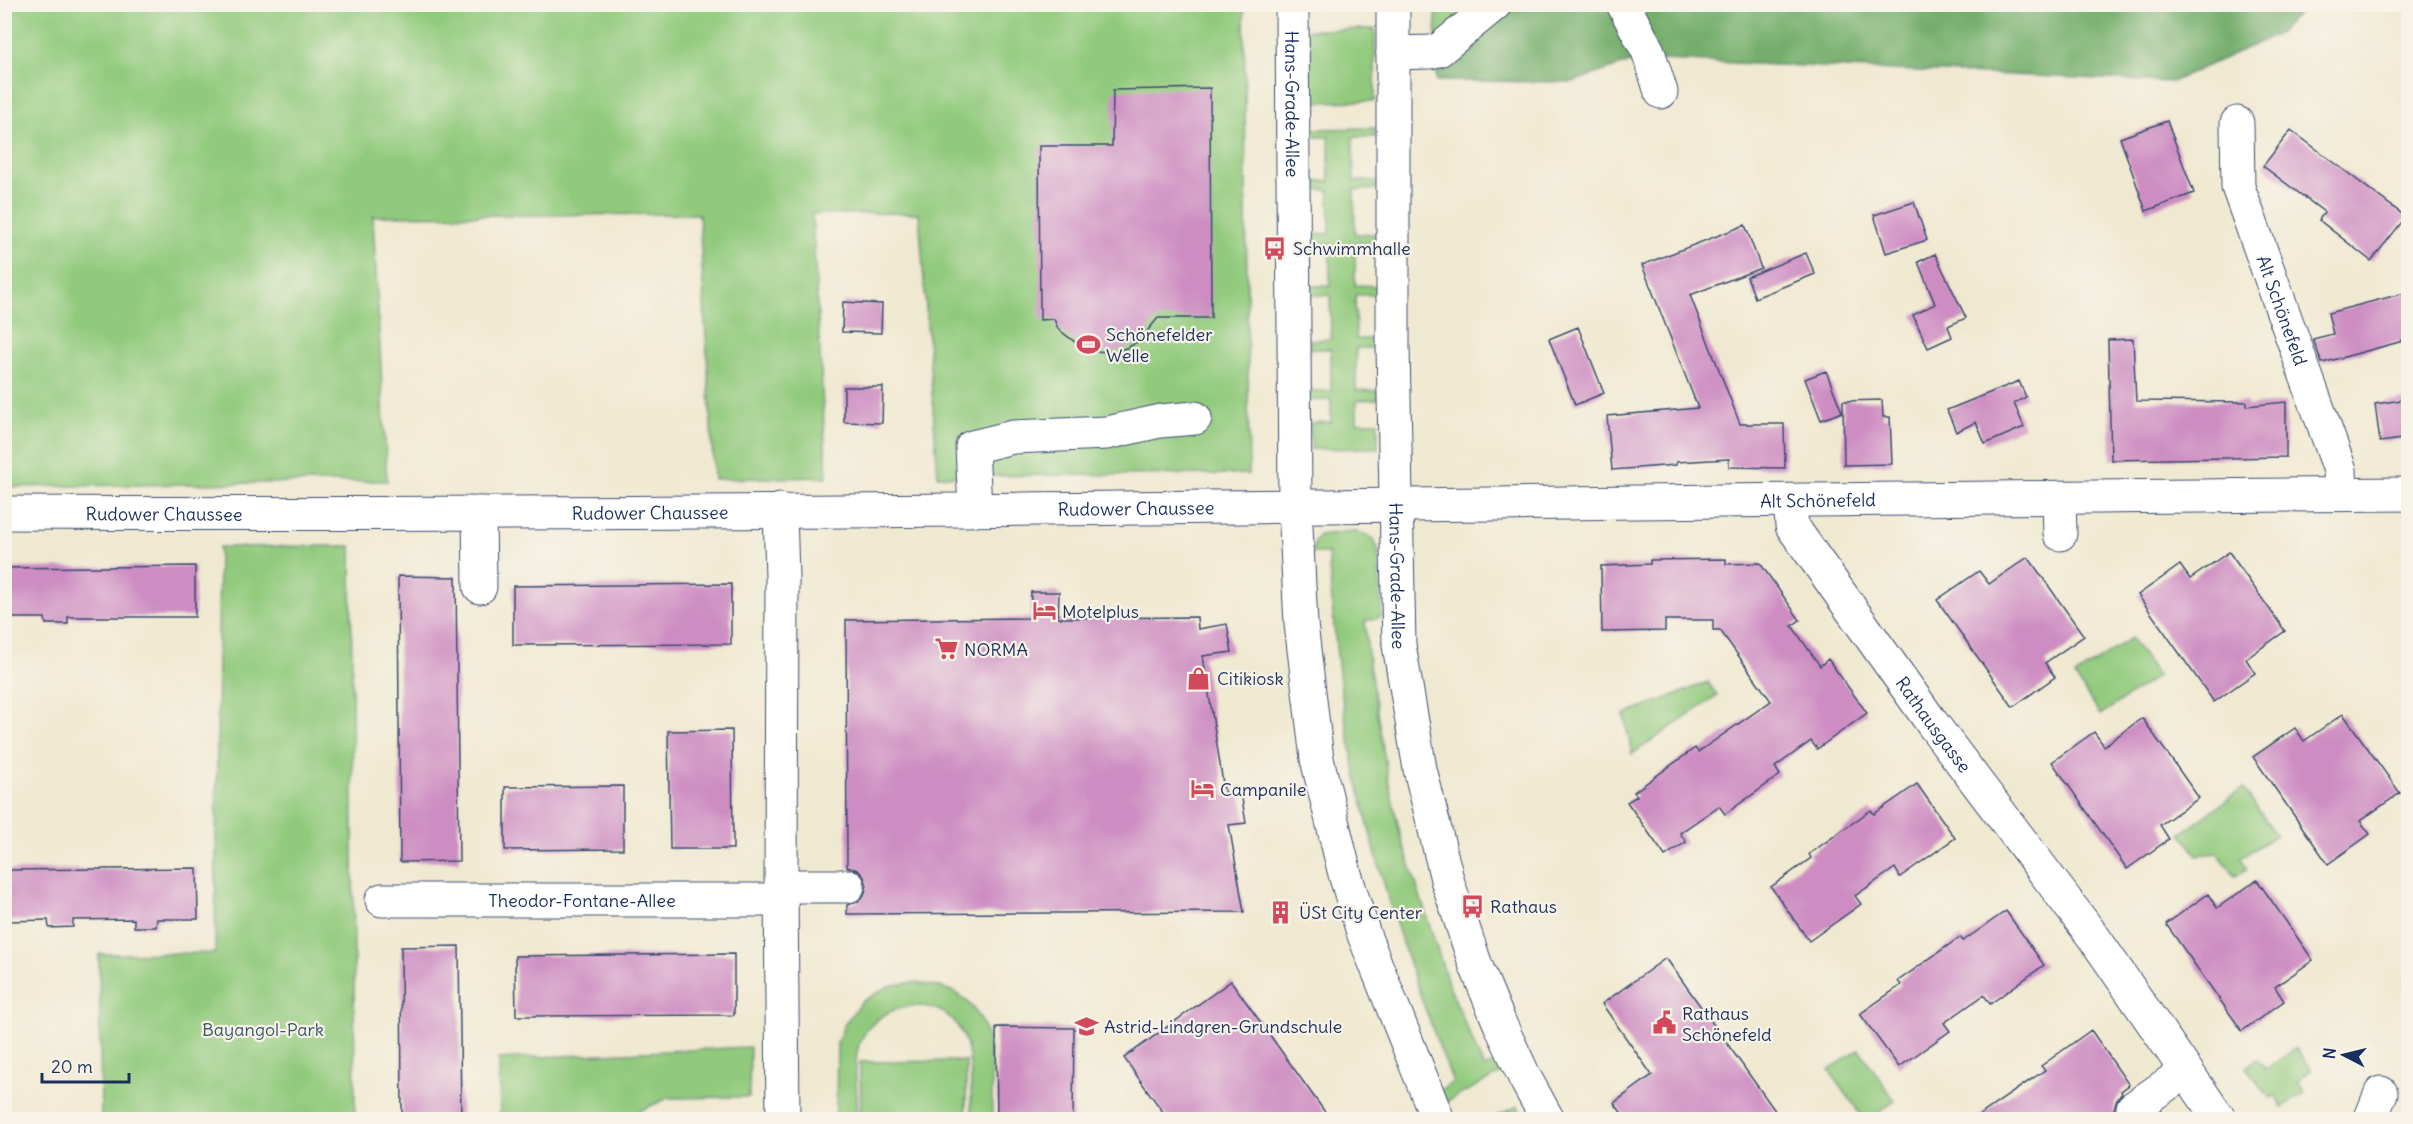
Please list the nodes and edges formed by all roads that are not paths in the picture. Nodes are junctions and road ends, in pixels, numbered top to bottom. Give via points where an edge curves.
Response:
1 (1292, 4) edge
2 (1393, 4) edge
3 (1495, 4) edge
4 (1623, 4) edge
5 (1393, 53) junction
6 (1661, 93) dead end
7 (2237, 123) dead end
8 (1195, 418) dead end
9 (2341, 494) junction
10 (2409, 494) edge
11 (2059, 498) junction
12 (1790, 502) junction
13 (1395, 506) junction
14 (1295, 507) junction
15 (975, 509) junction
16 (780, 510) junction
17 (4, 513) edge
18 (479, 513) junction
19 (2060, 534) dead end
20 (480, 587) dead end
21 (848, 886) dead end
22 (781, 893) junction
23 (382, 900) dead end
24 (2186, 1071) junction
25 (2133, 1107) dead end
26 (783, 1119) edge
27 (1438, 1119) edge
28 (1548, 1119) edge
29 (2220, 1119) edge

1 - 14 street, Hans-Grade-Allee
2 - 5 street, Hans-Grade-Allee
3 - 5 street via 1439,50
4 - 6 street via 1648,51
5 - 13 street, Hans-Grade-Allee
7 - 9 street, Alt Schönefeld via 2238,187 2340,470
8 - 15 street via 1107,433 1013,437 972,447
9 - 10 street, Alt Schönefeld
9 - 11 street, Alt Schönefeld
11 - 12 street, Alt Schönefeld
11 - 19 street
12 - 13 street, Alt Schönefeld
12 - 24 street, Rathausgasse via 1792,526 1932,723 2095,939
13 - 14 street, Alt Schönefeld
13 - 28 street, Hans-Grade-Allee via 1399,645 1436,836 1476,966 1525,1078
14 - 15 street, Rudower Chaussee
14 - 27 street, Hans-Grade-Allee via 1301,624 1317,759 1364,935
15 - 16 street, Rudower Chaussee
16 - 18 street, Rudower Chaussee
16 - 22 street
17 - 18 street, Rudower Chaussee
18 - 20 street
21 - 22 street, Theodor-Fontane-Allee
22 - 23 street, Theodor-Fontane-Allee
22 - 26 street
24 - 25 street
24 - 29 street, Rathausgasse

